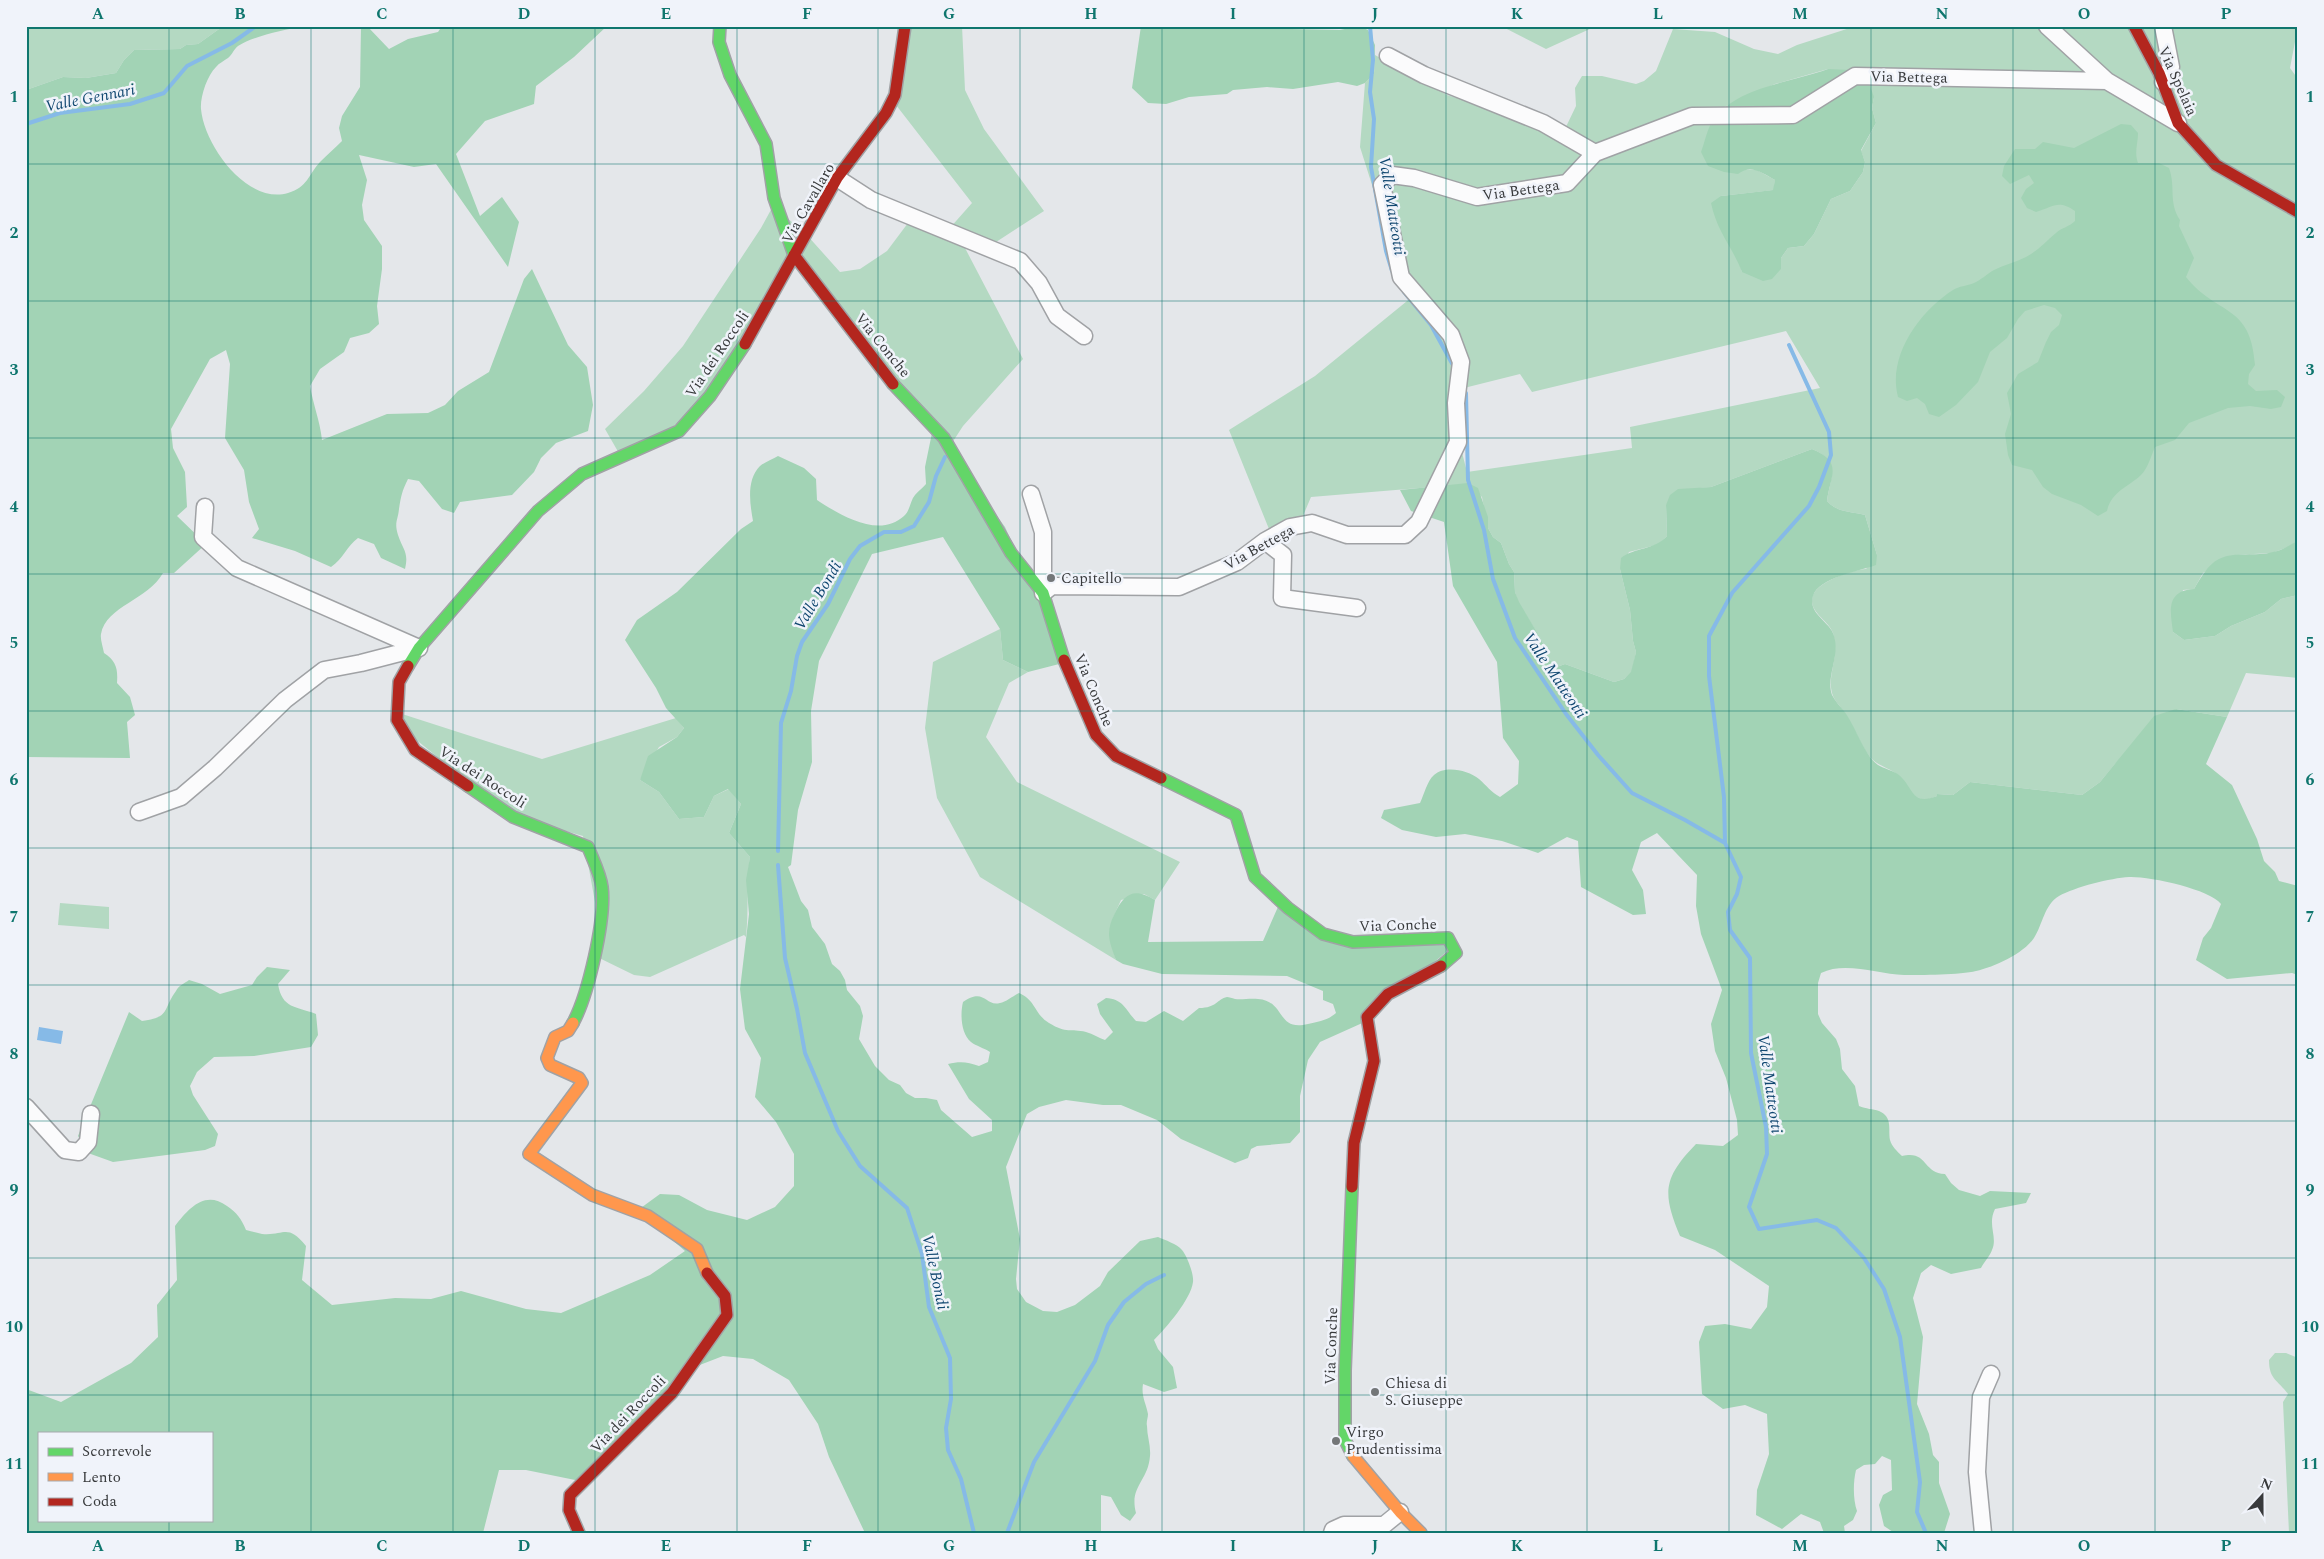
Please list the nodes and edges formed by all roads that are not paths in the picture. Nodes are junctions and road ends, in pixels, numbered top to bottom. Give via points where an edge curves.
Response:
1 (720, 26) edge
2 (905, 26) edge
3 (2047, 26) edge
4 (2134, 26) edge
5 (2163, 26) edge
6 (1388, 56) dead end
7 (2108, 82) junction
8 (2163, 82) junction
9 (2178, 123) junction
10 (1595, 153) junction
11 (837, 178) junction
12 (2298, 212) edge
13 (794, 256) junction
14 (1084, 336) dead end
15 (1031, 494) dead end
16 (205, 507) dead end
17 (1265, 541) junction
18 (1043, 593) junction
19 (1357, 608) dead end
20 (419, 648) junction
21 (139, 812) dead end
22 (26, 1107) edge
23 (92, 1114) dead end
24 (1991, 1374) dead end
25 (1400, 1512) junction
26 (579, 1533) edge
27 (1332, 1533) edge
28 (1421, 1533) edge
29 (1983, 1533) edge

1 - 13 street, Via Cavallaro via 720,42 730,74 766,144 774,198
2 - 11 street, Via Cavallaro via 895,96
3 - 7 street, Via Bettega
4 - 8 street, Via Spelaia
5 - 8 street via 2171,67
6 - 10 street via 1424,75 1542,123
7 - 9 street, Via Bettega
7 - 10 street, Via Bettega via 1855,76 1793,115 1692,116
8 - 9 street, Via Spelaia
9 - 12 street, Via Spelaia via 2216,165
10 - 17 street, Via Bettega via 1567,183 1477,197 1414,178 1392,175 1382,185 1400,277 1451,335 1461,362 1456,403 1458,442 1419,522 1405,535 1347,534 1312,523 1290,527
11 - 13 street, Via Cavallaro
11 - 14 street via 872,200 1020,261 1039,283 1057,316
13 - 18 street, Via Conche via 888,379 944,438 1011,553
13 - 20 street, Via dei Roccoli via 738,356 710,396 679,431 582,474 538,511
15 - 18 street via 1043,532
16 - 20 street via 203,537 237,568
17 - 18 street, Via Bettega via 1237,562 1179,587 1052,586
17 - 19 street via 1283,555 1282,598
18 - 25 street, Via Conche via 1063,657 1096,735 1116,756 1236,815 1255,877 1288,908 1323,934 1353,942 1443,937 1448,938 1456,953 1446,963 1388,994 1367,1017 1374,1061 1354,1143 1345,1440 1350,1453
20 - 21 street via 324,670 285,700 181,796
20 - 26 street, Via dei Roccoli via 399,682 397,720 415,750 513,816 588,848 602,888 597,943 581,1002 568,1030 555,1037 547,1058 550,1065 579,1078 582,1083 529,1154 592,1195 648,1216 697,1249 708,1276 725,1296 727,1315 672,1393 570,1495 567,1504
22 - 23 street via 65,1150 79,1152 88,1142
24 - 29 street via 1981,1397 1977,1472
25 - 27 street via 1384,1525 1344,1525
25 - 28 street, Via Conche

